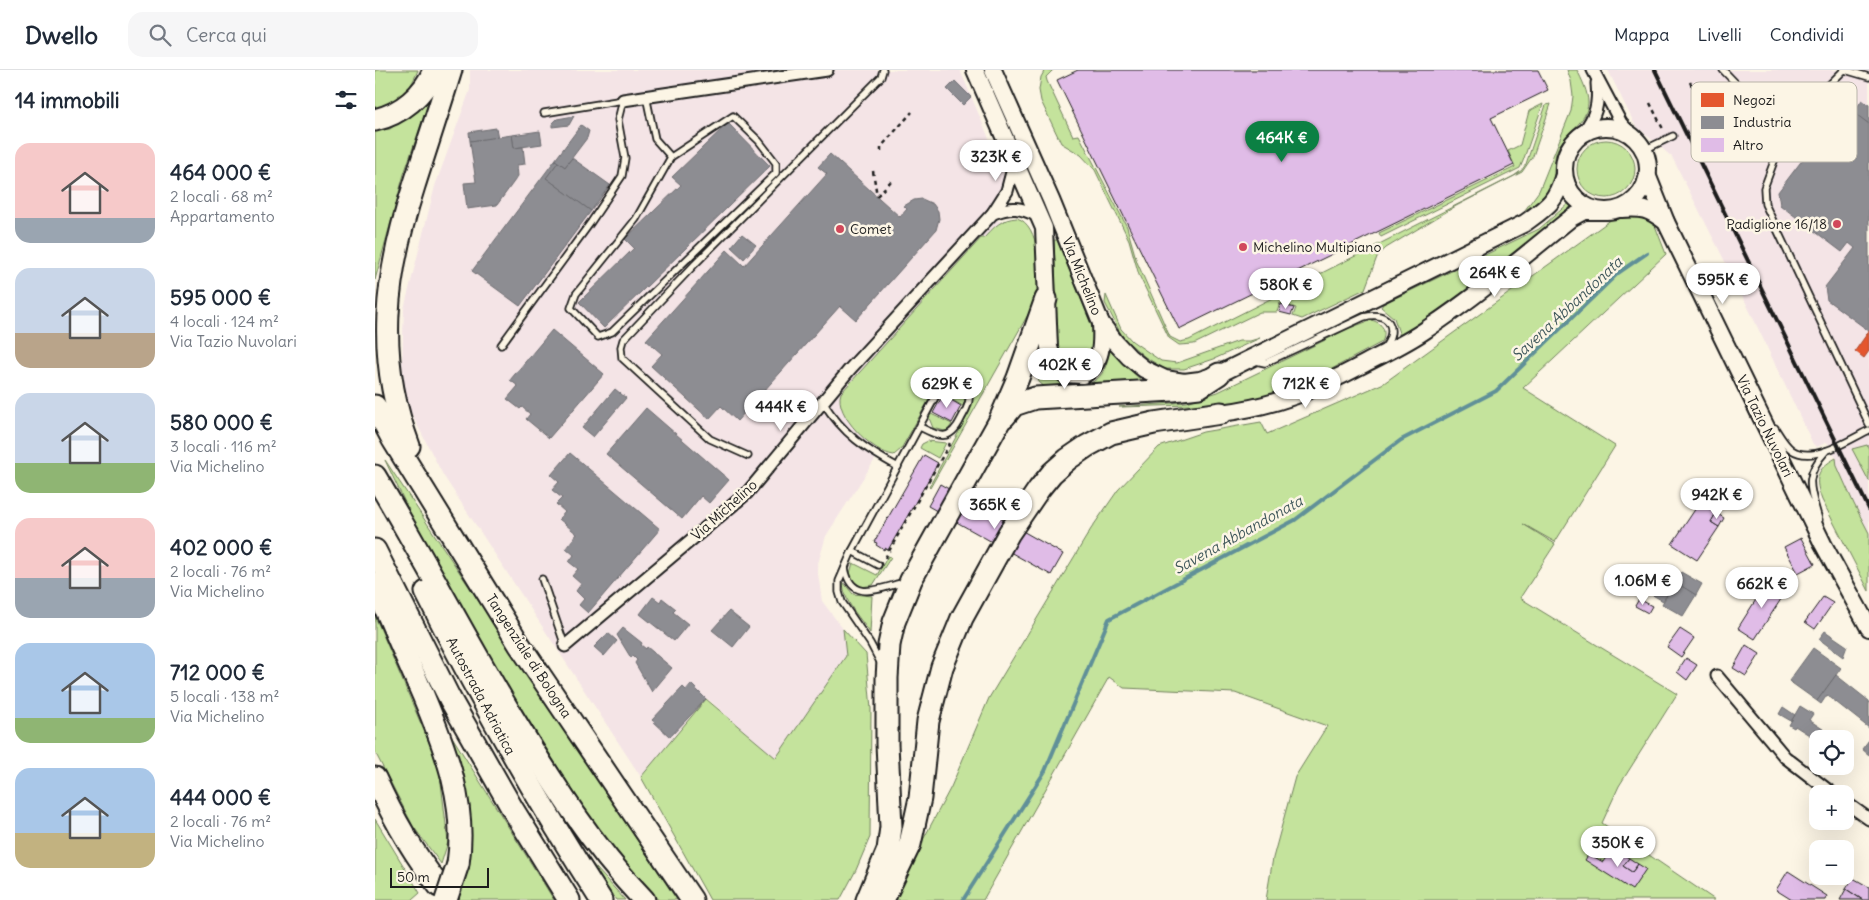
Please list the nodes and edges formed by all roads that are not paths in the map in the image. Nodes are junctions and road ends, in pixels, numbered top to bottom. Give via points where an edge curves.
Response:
1 (434, 70) edge
2 (451, 70) edge
3 (827, 70) edge
4 (883, 70) edge
5 (975, 70) edge
6 (993, 70) edge
7 (1723, 70) edge
8 (1844, 70) edge
9 (1595, 74) edge
10 (1869, 77) edge
11 (1735, 82) edge
12 (1833, 82) edge
13 (646, 96) junction
14 (623, 100) junction
15 (544, 113) dead end
16 (375, 120) edge
17 (1583, 133) junction
18 (1632, 135) junction
19 (1673, 136) dead end
20 (1645, 150) junction
21 (671, 157) junction
22 (1015, 160) junction
23 (1774, 162) edge
24 (1565, 175) junction
25 (1648, 177) junction
26 (1611, 210) junction
27 (993, 213) junction
28 (1039, 216) junction
29 (1666, 222) junction
30 (1046, 299) junction
31 (1101, 323) junction
32 (501, 345) dead end
33 (1376, 358) junction
34 (1248, 360) junction
35 (1219, 374) junction
36 (1753, 401) junction
37 (823, 402) junction
38 (375, 406) edge
39 (1221, 412) joint
40 (999, 422) junction
41 (1869, 424) edge
42 (920, 427) junction
43 (1869, 430) edge
44 (1826, 451) junction
45 (748, 456) dead end
46 (898, 467) junction
47 (375, 476) edge
48 (375, 484) edge
49 (1823, 544) junction
50 (375, 550) edge
51 (852, 551) junction
52 (469, 564) junction
53 (878, 565) road end
54 (844, 566) junction
55 (542, 579) dead end
56 (911, 580) junction
57 (375, 583) edge
58 (1869, 628) edge
59 (565, 646) joint
60 (1717, 676) dead end
61 (887, 678) junction
62 (375, 778) edge
63 (1821, 785) edge
64 (889, 801) junction
65 (1854, 808) edge
66 (918, 810) junction
67 (1869, 819) edge
68 (443, 893) edge
69 (569, 900) edge
70 (601, 900) edge
71 (644, 900) edge
72 (692, 900) edge
73 (854, 900) edge
74 (869, 900) edge
75 (883, 900) edge

1 - 16 highway via 412,101 391,115
2 - 52 highway via 391,262 383,334 387,379 398,419
3 - 13 street
4 - 45 lane via 881,77 623,340 622,358 650,384 710,439
5 - 22 street, Via Michelino
6 - 31 street, Via Michelino
7 - 11 lane
8 - 10 lane
8 - 12 lane
9 - 17 street via 1598,107
9 - 18 street via 1621,123
13 - 14 street
13 - 21 lane via 655,140
14 - 15 lane
14 - 32 lane via 618,120 625,158 622,176
17 - 18 street via 1608,126
17 - 24 street via 1568,151
18 - 20 street
19 - 20 lane
20 - 25 street via 1649,163
21 - 21 lane via 635,219 577,294 571,308 598,337 612,332 776,173 776,163 733,116
22 - 27 street, Via Michelino via 1007,191
22 - 28 street, Via Michelino
23 - 41 lane via 1764,188 1765,204
24 - 26 street via 1578,200 1590,208
24 - 34 street, Via Michelino via 1551,204 1525,223
25 - 26 street via 1638,197
25 - 29 street, Via Tazio Nuvolari
26 - 29 street via 1640,208 1653,212
26 - 33 street, Via Michelino via 1583,211 1571,218 1426,330
27 - 28 street via 1014,207
27 - 37 street, Via Michelino
28 - 30 street, Via Michelino via 1045,237
29 - 36 street, Via Tazio Nuvolari
30 - 31 street, Via Michelino via 1049,347 1053,360 1065,374 1083,375 1096,365 1102,342
30 - 40 highway
31 - 35 street, Via Michelino via 1129,357 1155,375 1184,382
33 - 34 lane, Via Michelino via 1387,344 1392,330 1382,316 1374,314 1265,363
33 - 39 street, Via Michelino via 1317,388 1256,407
34 - 35 street, Via Michelino
35 - 40 highway via 1199,387 1035,398 1014,405
36 - 44 lane via 1791,449 1804,454
36 - 49 street, Via Tazio Nuvolari
37 - 46 lane via 855,440
37 - 59 street, Via Michelino via 747,493
38 - 52 highway, Tangenziale di Bologna
39 - 66 highway via 1111,433 1068,459 1039,489 1009,533 962,618 941,667 928,721
40 - 56 highway
42 - 42 lane via 945,436 951,434 967,406 967,392 956,385 943,388
42 - 46 lane
43 - 44 lane
44 - 49 lane via 1813,469 1809,482
46 - 51 lane
47 - 71 highway via 549,776 590,835
48 - 70 highway, Autostrada Adriatica via 473,684
49 - 58 street, Via Tazio Nuvolari
50 - 69 highway, Autostrada Adriatica via 450,699
51 - 53 lane
51 - 54 lane
52 - 72 highway, Tangenziale di Bologna via 519,644
54 - 56 lane via 850,584 861,591
54 - 61 lane via 839,581 842,602 874,650
55 - 59 lane, Via Michelino
56 - 61 highway via 894,622
57 - 68 highway, bridge via 450,765 461,824 458,864
60 - 63 street via 1785,757
61 - 64 highway
62 - 68 highway via 401,829
64 - 73 highway via 881,848
64 - 74 highway via 891,827 888,850
65 - 67 street
66 - 74 highway via 886,876
66 - 75 highway via 909,844

